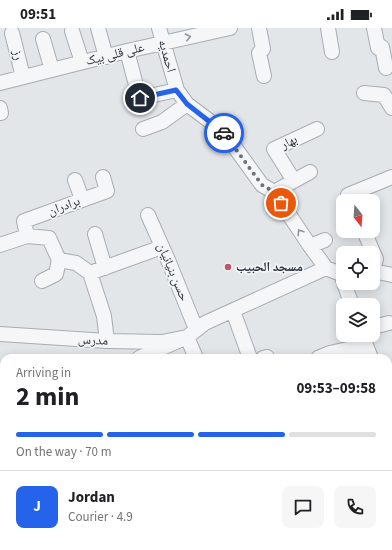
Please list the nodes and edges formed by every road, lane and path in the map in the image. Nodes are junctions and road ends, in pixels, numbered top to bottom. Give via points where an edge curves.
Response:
1 (98, 28) edge
2 (159, 28) edge
3 (230, 28) edge
4 (259, 28) edge
5 (328, 28) edge
6 (374, 28) edge
7 (72, 31) dead end
8 (12, 33) dead end
9 (43, 39) dead end
10 (163, 43) junction
11 (127, 51) junction
12 (332, 52) dead end
13 (106, 57) junction
14 (82, 62) junction
15 (386, 68) dead end
16 (52, 70) junction
17 (264, 76) dead end
18 (24, 77) junction
19 (0, 83) edge
20 (176, 90) junction
21 (364, 93) dead end
22 (388, 95) edge
23 (187, 104) junction
24 (392, 108) edge
25 (142, 129) dead end
26 (316, 129) dead end
27 (310, 172) dead end
28 (103, 177) dead end
29 (392, 177) edge
30 (75, 180) dead end
31 (294, 181) junction
32 (274, 192) junction
33 (350, 194) edge
34 (82, 199) junction
35 (148, 215) dead end
36 (95, 234) dead end
37 (27, 236) junction
38 (325, 240) dead end
39 (0, 245) edge
40 (162, 246) junction
41 (310, 246) junction
42 (59, 260) junction
43 (105, 268) junction
44 (326, 268) junction
45 (380, 272) edge
46 (90, 273) junction
47 (336, 274) edge
48 (392, 275) edge
49 (42, 281) dead end
50 (233, 311) junction
51 (389, 323) dead end
52 (380, 325) edge
53 (192, 333) junction
54 (0, 334) edge
55 (107, 341) junction
56 (366, 346) edge
57 (147, 354) edge
58 (195, 354) edge
59 (249, 354) edge
60 (326, 354) edge

1 - 13 street
2 - 10 street, احمدیه
10 -> 3 street, علی قلی بیک
4 - 17 street via 263,49 259,53
5 - 12 street
6 - 15 street via 378,48 382,47
7 - 14 street
8 - 18 street, رز
9 - 16 street
10 - 11 street, علی قلی بیک
10 - 20 street, احمدیه
11 - 13 street, علی قلی بیک
11 - 20 street via 138,92
13 - 14 street, علی قلی بیک
14 - 16 street, علی قلی بیک
16 - 18 street, علی قلی بیک
18 - 19 street, علی قلی بیک
20 - 23 street, احمدیه
21 - 22 street
22 - 24 street
23 - 25 street via 162,122
23 - 32 street, احمدیه via 222,131 262,185
26 - 31 street, بهار via 274,149
27 - 31 street
28 - 34 street, برادران via 107,191
29 - 33 street
30 - 34 street
31 - 32 street
41 -> 32 street, احمدیه
34 - 37 street, برادران via 24,221
35 - 40 street, حسن بنیانیان
36 - 43 street
37 - 39 street
37 - 42 street via 49,238
38 - 41 street
40 - 43 street
40 - 53 street, حسن بنیانیان
41 - 44 street, احمدیه
42 - 46 street via 76,263
42 - 49 street via 56,274
43 - 46 street
44 - 47 street
44 - 50 street
45 - 48 street
46 - 55 street via 104,316
50 - 53 street via 205,323
50 - 59 street
51 - 52 street
53 - 55 street, مدرس via 162,342
53 - 57 street
53 - 58 street, حسن بنیانیان
54 - 55 street, مدرس
56 - 60 street

